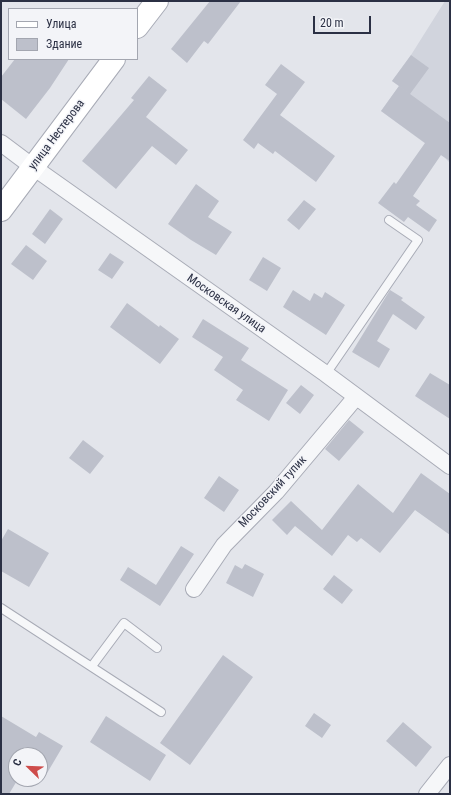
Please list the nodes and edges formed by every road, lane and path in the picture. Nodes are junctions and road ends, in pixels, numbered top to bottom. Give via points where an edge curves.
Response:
1 (157, 1) edge
2 (138, 26) edge
3 (113, 60) edge
4 (1, 143) edge
5 (33, 167) junction
6 (1, 210) edge
7 (389, 220) dead end
8 (326, 374) junction
9 (356, 397) junction
10 (450, 466) edge
11 (194, 589) dead end
12 (1, 608) edge
13 (157, 648) dead end
14 (92, 666) junction
15 (161, 712) dead end
16 (450, 765) edge
17 (427, 794) edge

1 - 2 main road
3 - 5 main road, улица Нестерова
4 - 5 street, Московская улица
5 - 6 main road, улица Нестерова
5 - 8 street, Московская улица
7 - 8 lane via 418,240
8 - 9 street, Московская улица
9 - 10 street, Московская улица
9 - 11 street, Московский тупик via 276,492 224,545
12 - 14 lane
13 - 14 lane via 124,623
14 - 15 lane
16 - 17 street

